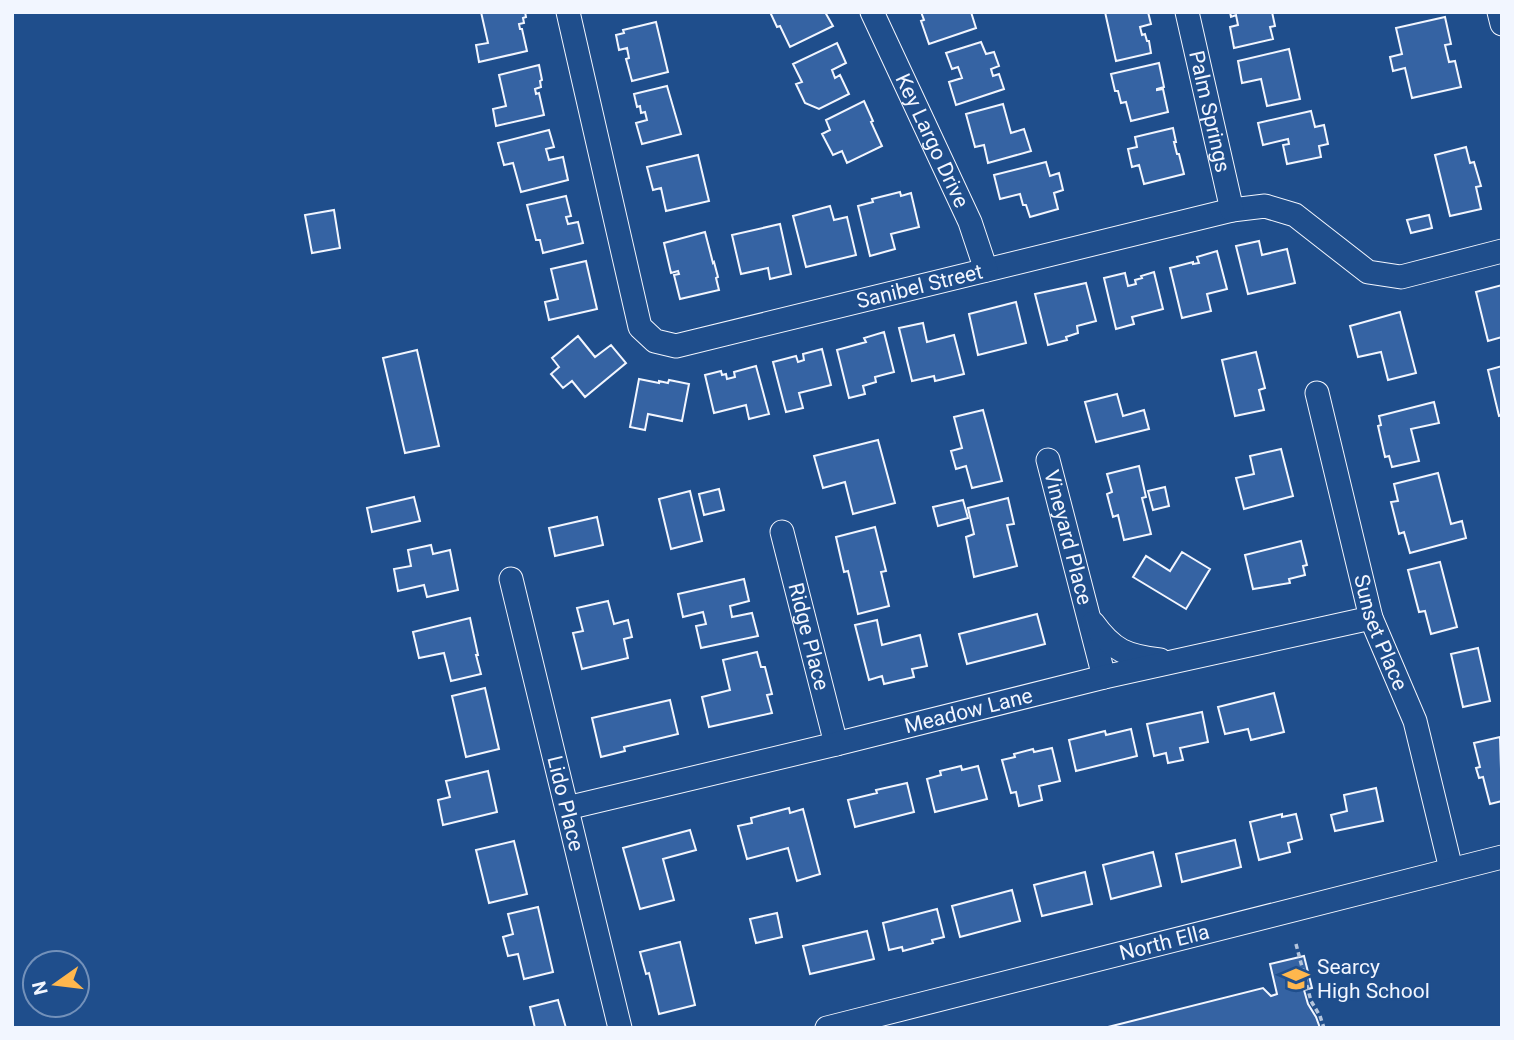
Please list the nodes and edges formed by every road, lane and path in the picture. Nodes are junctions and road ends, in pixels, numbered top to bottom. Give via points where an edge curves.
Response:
1 (568, 12) edge
2 (872, 12) edge
3 (1187, 12) edge
4 (1499, 12) edge
5 (1502, 24) edge
6 (1232, 210) junction
7 (1502, 251) edge
8 (986, 270) junction
9 (1317, 393) dead end
10 (1048, 460) dead end
11 (782, 531) dead end
12 (511, 579) dead end
13 (1089, 617) junction
14 (1371, 618) junction
15 (1170, 662) junction
16 (1104, 677) junction
17 (836, 744) junction
18 (567, 808) junction
19 (1502, 857) edge
20 (1451, 869) junction
21 (1296, 944) dead end
22 (620, 1028) edge
23 (827, 1028) edge
24 (1324, 1028) edge

1 - 8 street, Sanibel Street via 640,327 655,341 676,346
2 - 8 street, Key Largo Drive via 970,222
3 - 6 street, Palm Springs
4 - 5 street
6 - 7 street, Sanibel Street via 1265,206 1295,215 1368,272 1401,277
6 - 8 street, Sanibel Street
9 - 14 street, Sunset Place
10 - 13 street, Vineyard Place
11 - 17 street, Ridge Place
12 - 18 street, Lido Place
13 - 15 street, Vineyard Place via 1120,650
13 - 16 street, Vineyard Place
14 - 15 street, Meadow Lane
14 - 20 street, Sunset Place via 1415,721
15 - 16 street, Meadow Lane
16 - 17 street, Meadow Lane
17 - 18 street, Meadow Lane
18 - 22 street, Lido Place
19 - 20 street, North Ella
20 - 23 street, North Ella
21 - 24 path

